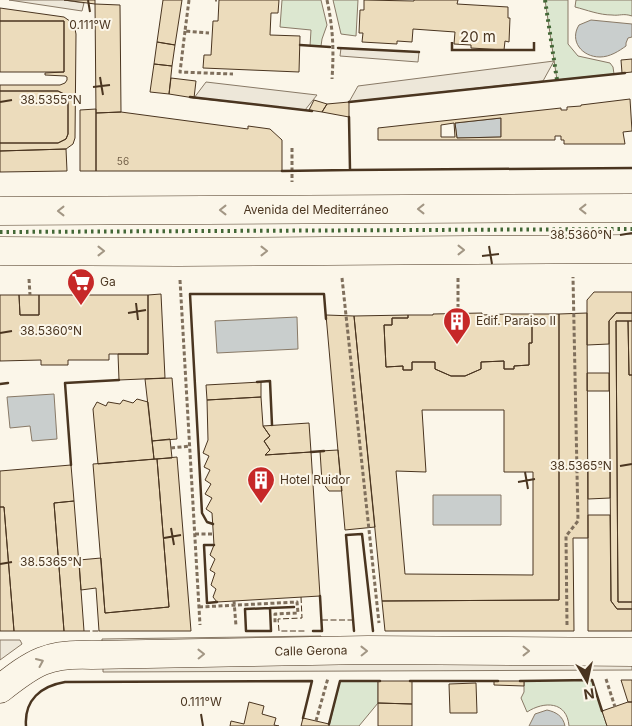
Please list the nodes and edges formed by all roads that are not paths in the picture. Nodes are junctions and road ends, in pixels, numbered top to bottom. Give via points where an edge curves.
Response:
1 (632, 208) edge
2 (0, 211) edge
3 (632, 248) edge
4 (0, 251) edge
5 (632, 652) edge
6 (0, 689) edge

1 -> 2 street, Avenida del Mediterráneo
4 -> 3 street
6 -> 5 street, Calle Gerona via 43,659 70,654

